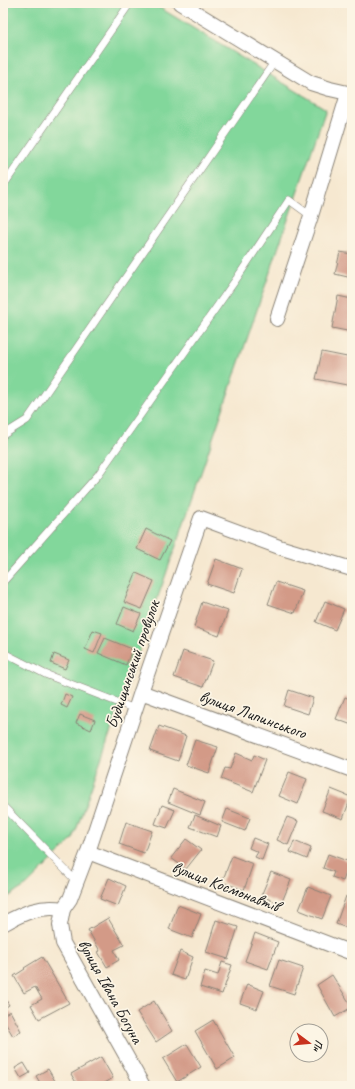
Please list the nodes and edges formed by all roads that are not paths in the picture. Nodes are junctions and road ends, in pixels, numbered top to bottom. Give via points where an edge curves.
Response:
1 (130, 3) edge
2 (180, 3) edge
3 (276, 61) junction
4 (350, 94) edge
5 (3, 186) edge
6 (311, 216) junction
7 (277, 319) dead end
8 (3, 435) edge
9 (352, 569) edge
10 (3, 582) edge
11 (3, 650) edge
12 (141, 692) junction
13 (135, 709) junction
14 (352, 770) edge
15 (3, 806) edge
16 (88, 852) junction
17 (76, 881) junction
18 (63, 909) junction
19 (3, 924) edge
20 (350, 955) edge
21 (143, 1086) edge

1 - 5 lane
2 - 3 street
3 - 4 street via 311,83
3 - 8 lane via 28,420
4 - 6 street
6 - 7 street
6 - 10 lane via 289,200 98,475
9 - 12 street, Будищанський провулок via 288,550 201,518
11 - 13 lane via 45,674
12 - 13 street, Будищанський провулок
12 - 14 street, вулиця Липинського
13 - 16 street, Будищанський провулок
15 - 17 lane
16 - 17 street, Будищанський провулок
16 - 20 street, вулиця Космонавтів
17 - 18 street, Будищанський провулок via 70,899
18 - 19 street via 52,907 24,913
18 - 21 street, вулиця Івана Богуна via 60,925 63,943

